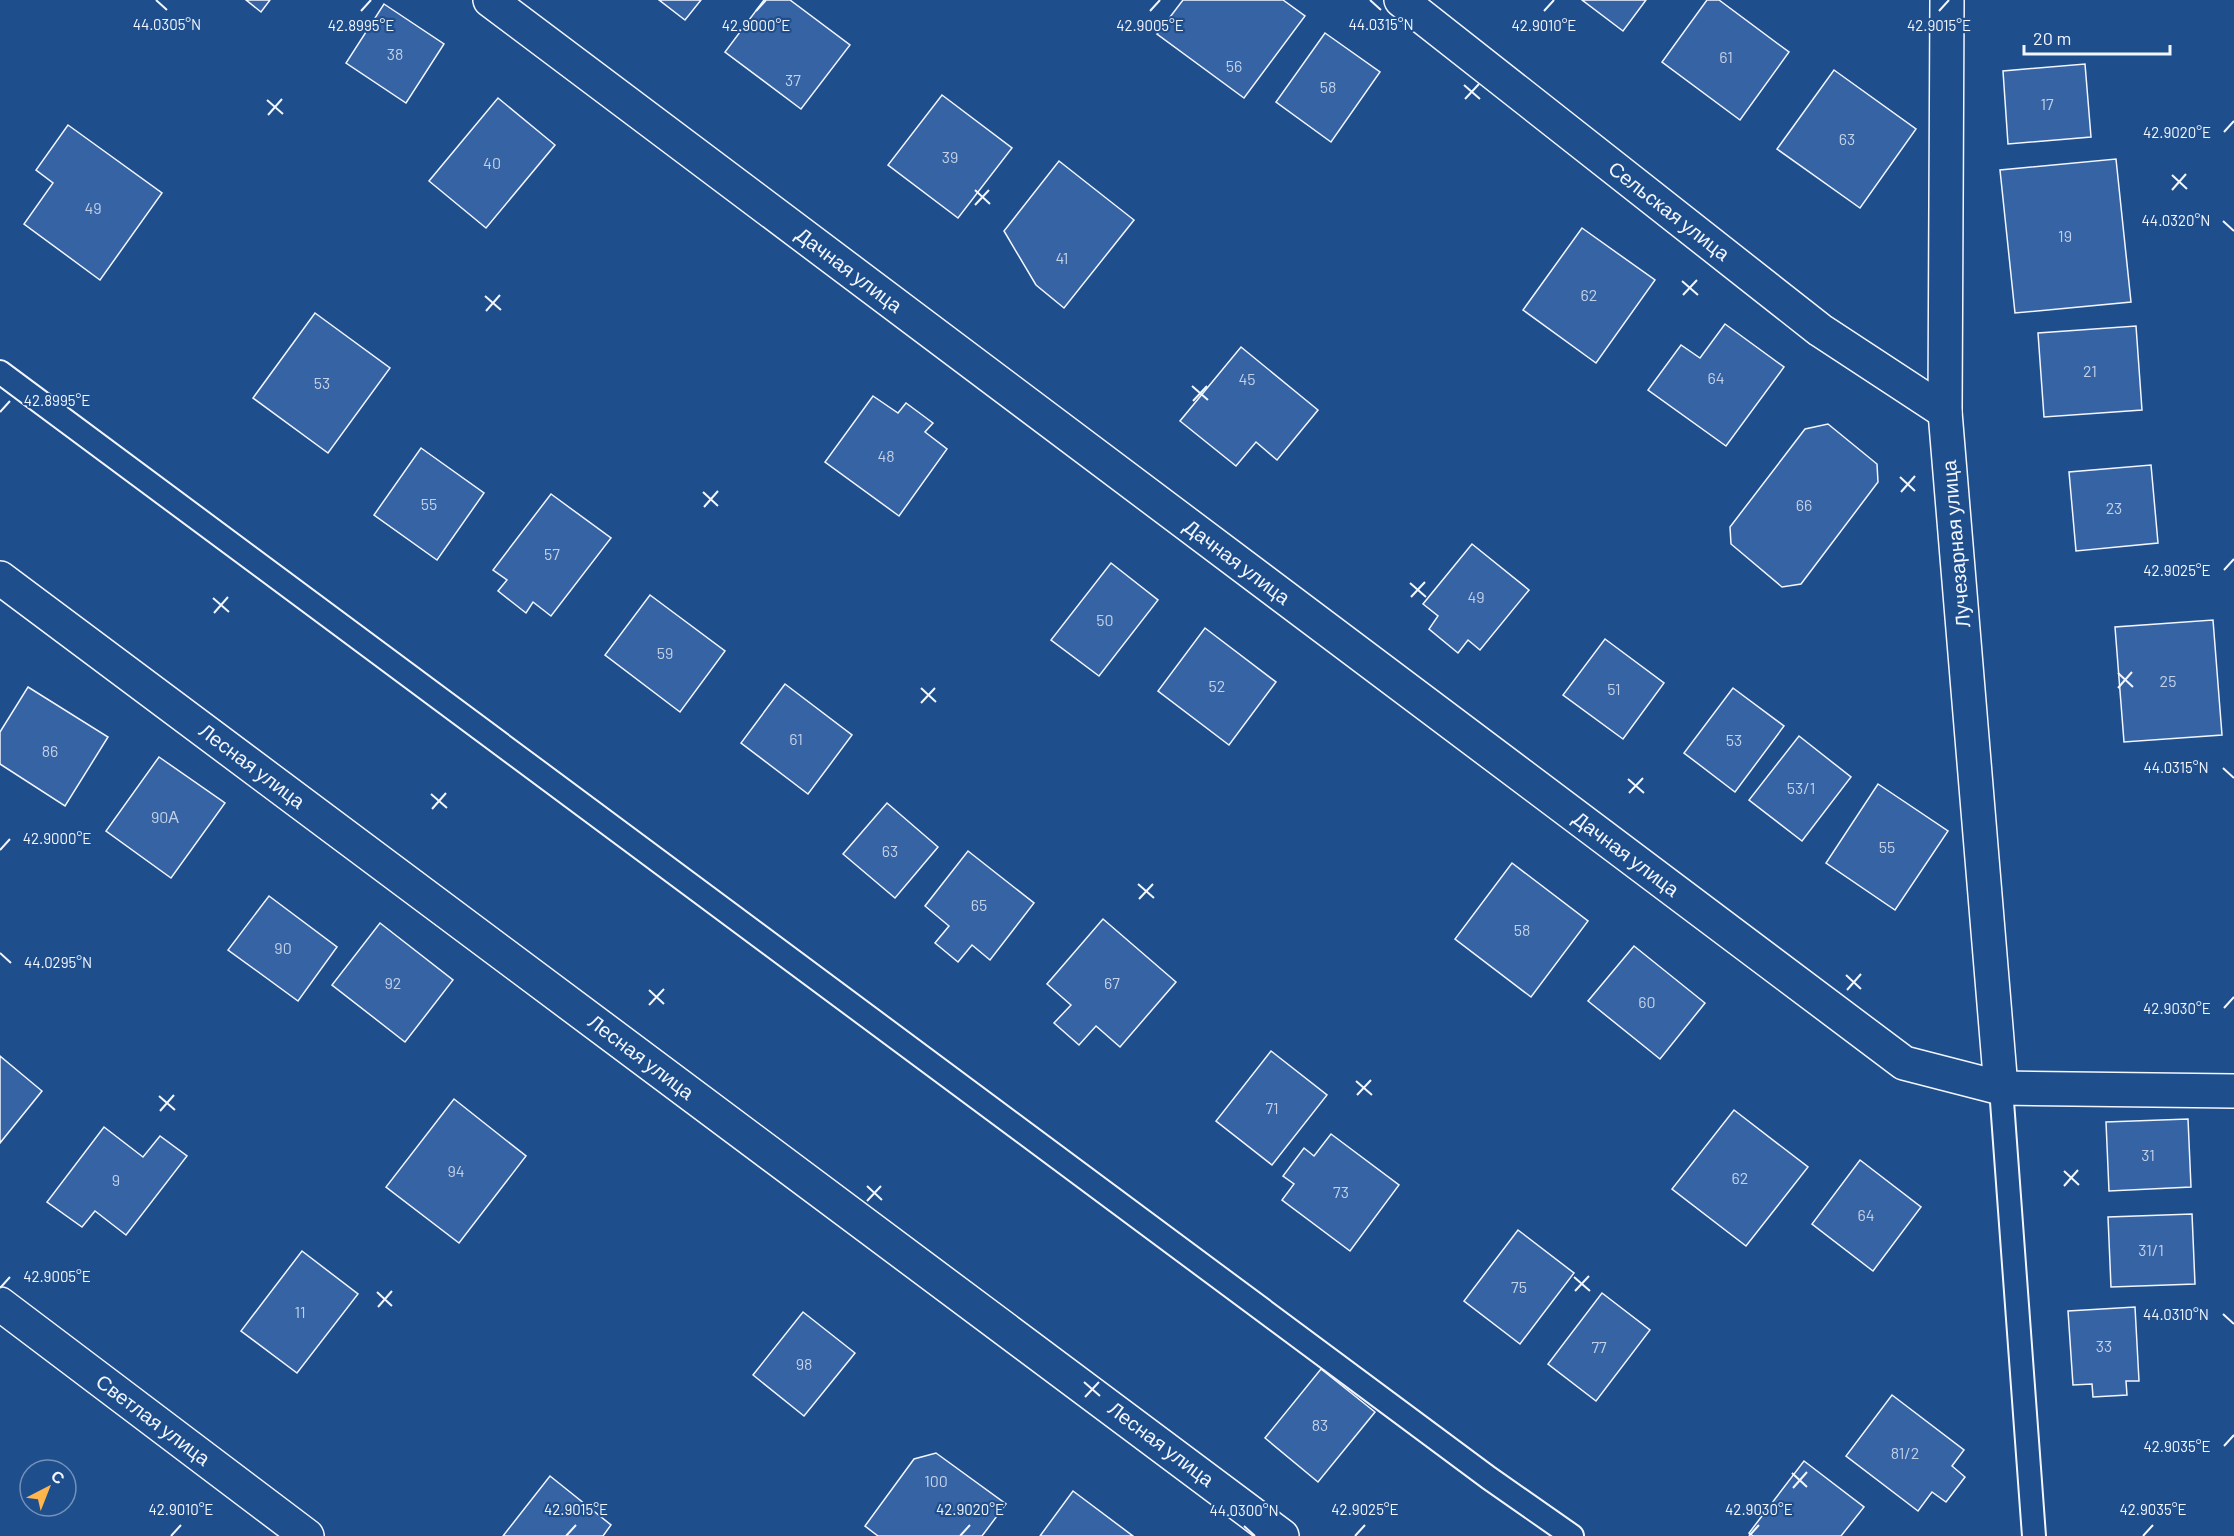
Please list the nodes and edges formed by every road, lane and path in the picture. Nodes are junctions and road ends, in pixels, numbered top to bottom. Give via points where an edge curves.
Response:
1 (490, 0) edge
2 (1401, 0) edge
3 (1947, 0) edge
4 (0, 372) edge
5 (1944, 412) junction
6 (0, 578) edge
7 (2001, 1088) junction
8 (2234, 1091) edge
9 (0, 1304) edge
10 (307, 1536) edge
11 (1282, 1536) edge
12 (1572, 1536) edge
13 (2034, 1536) edge

1 - 7 street, Дачная улица via 1904,1063
2 - 5 street, Сельская улица via 1820,330
3 - 5 street, Лучезарная улица
4 - 12 lane via 1479,1471
5 - 7 street, Лучезарная улица
6 - 11 street, Лесная улица
7 - 8 street, Дачная улица
7 - 13 lane
9 - 10 street, Светлая улица

